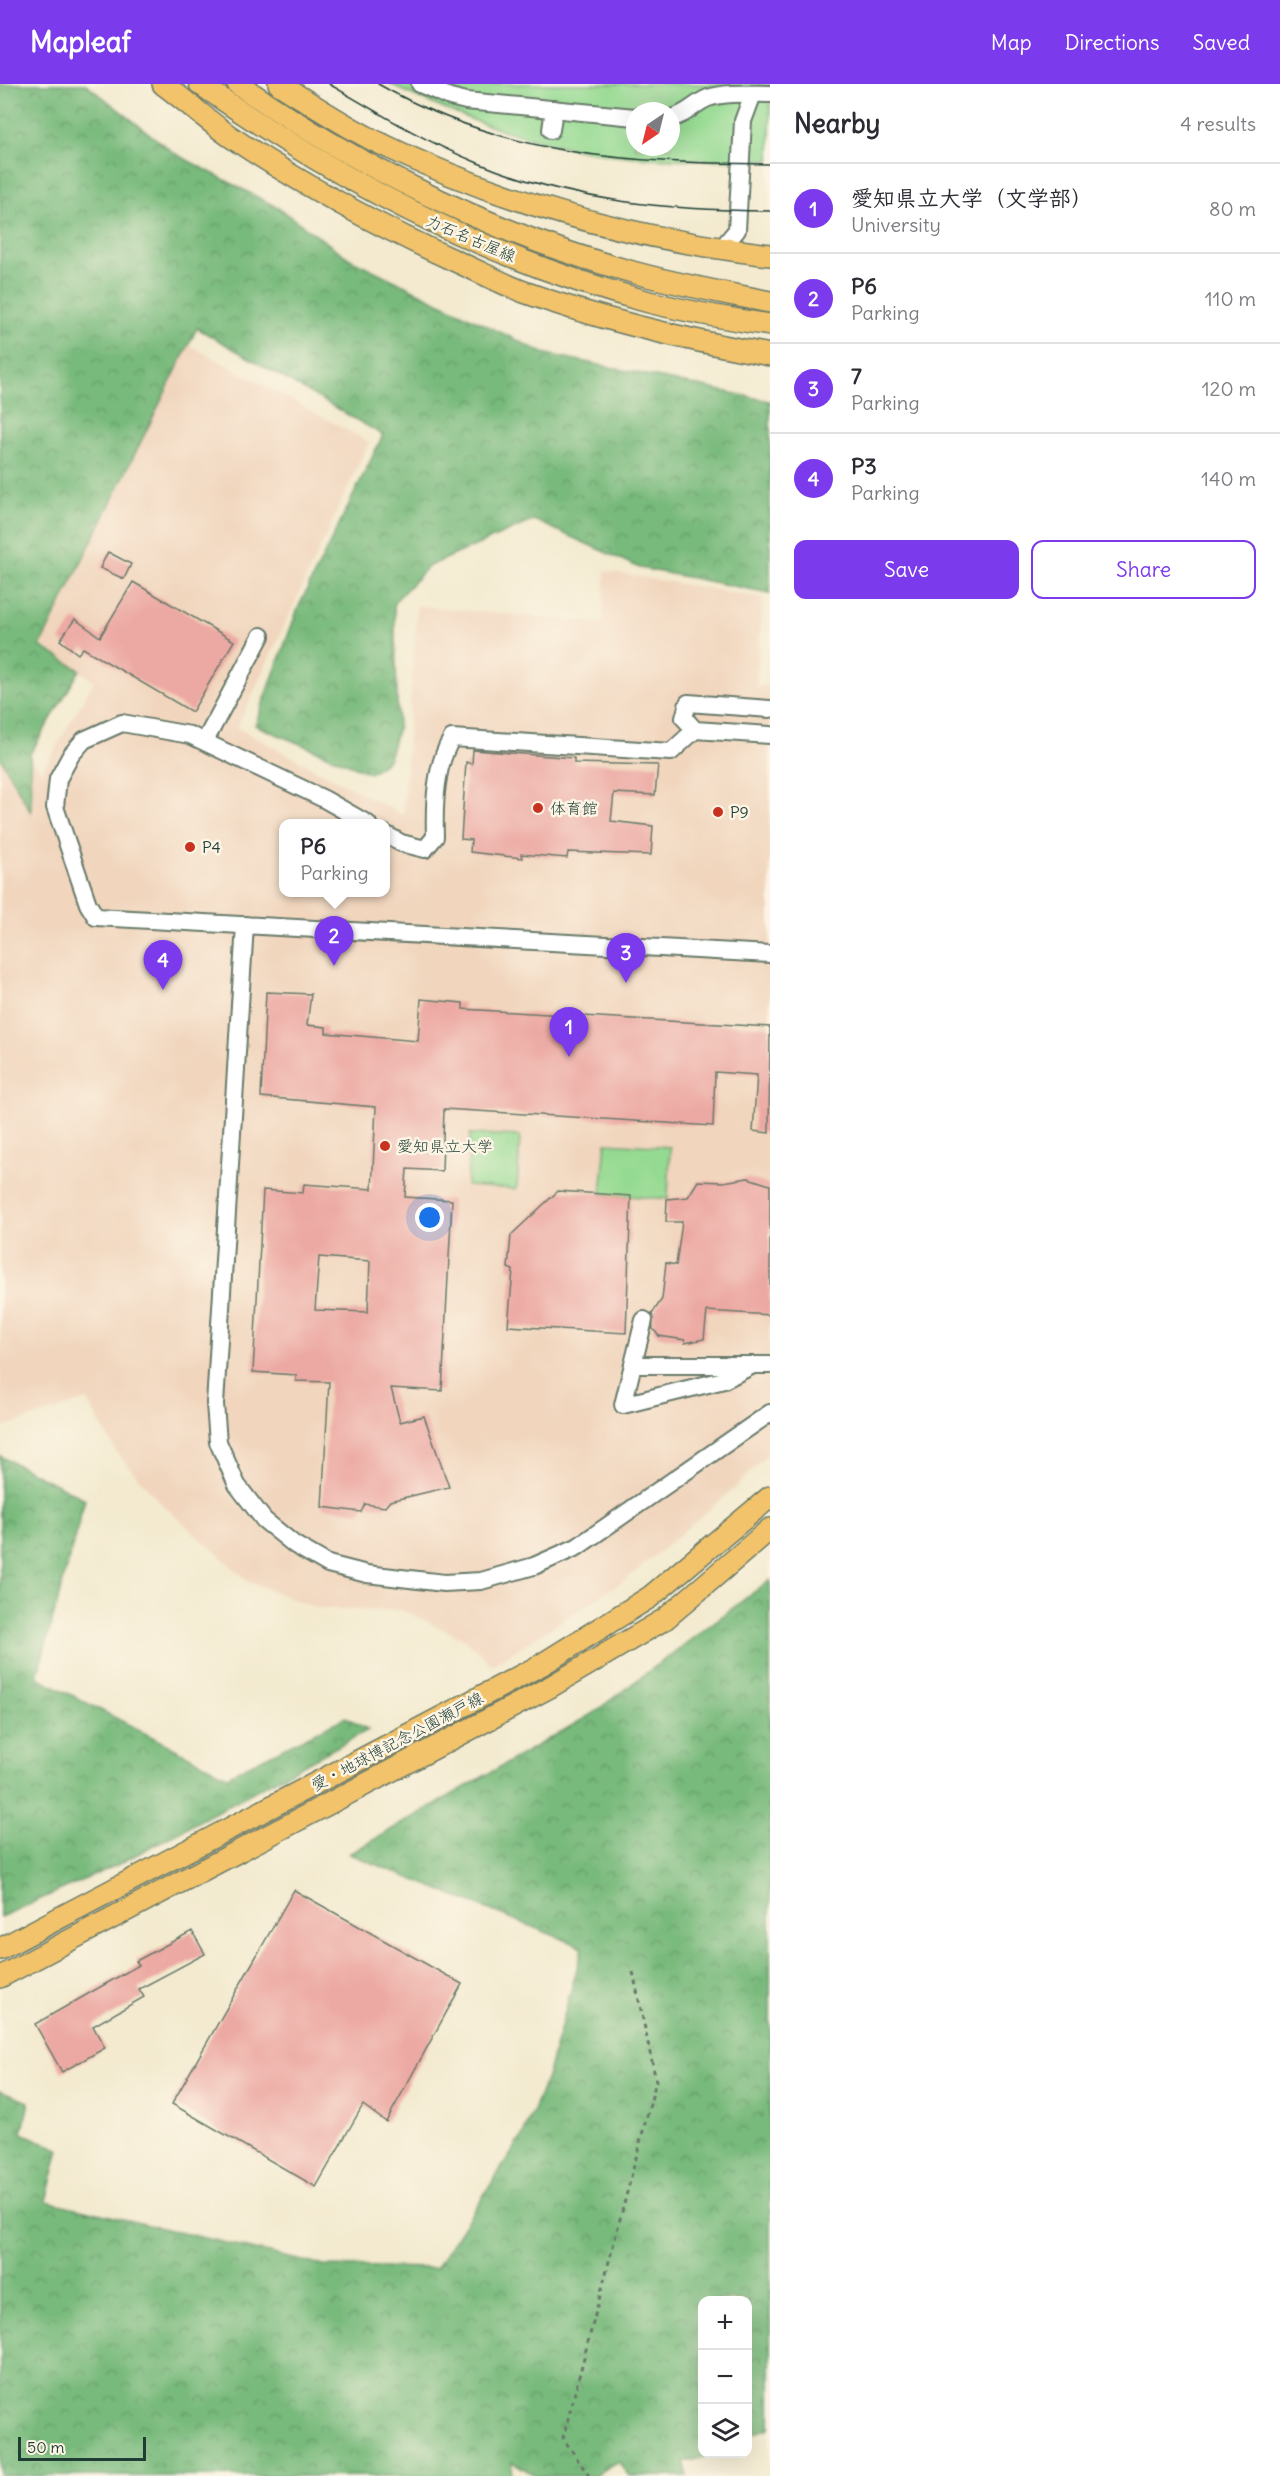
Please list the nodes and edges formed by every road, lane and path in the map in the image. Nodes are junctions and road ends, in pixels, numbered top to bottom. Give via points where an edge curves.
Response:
1 (163, 84) edge
2 (200, 84) edge
3 (238, 84) edge
4 (279, 84) edge
5 (420, 84) edge
6 (753, 94) junction
7 (770, 94) edge
8 (554, 109) junction
9 (680, 115) edge
10 (626, 116) edge
11 (551, 130) dead end
12 (721, 249) junction
13 (770, 255) edge
14 (770, 302) edge
15 (770, 326) edge
16 (770, 355) edge
17 (261, 636) dead end
18 (770, 709) edge
19 (695, 730) junction
20 (770, 735) edge
21 (205, 741) junction
22 (359, 819) edge
23 (390, 837) edge
24 (245, 925) junction
25 (770, 954) edge
26 (644, 1320) dead end
27 (633, 1365) junction
28 (762, 1365) edge
29 (770, 1413) edge
30 (770, 1497) edge
31 (770, 1529) edge
32 (0, 1949) edge
33 (633, 1972) dead end
34 (0, 1977) edge
35 (589, 2476) edge

1 - 16 main road via 230,136 322,194 460,263 523,291 600,316 684,340
2 - 15 main road, 力石名古屋線 via 300,152 432,223 500,253 649,302
3 - 14 main road, 力石名古屋線 via 343,151 433,197 507,228 637,273
4 - 12 main road via 371,140 501,196 638,235
5 - 8 lane via 458,99
6 - 7 lane
6 - 9 lane via 706,99
6 - 12 lane via 743,121 737,230
8 - 10 lane
8 - 11 lane
12 - 13 main road
17 - 21 lane
18 - 19 lane via 688,703 684,718
19 - 20 lane
19 - 23 lane via 671,752 452,738 443,752 434,815 435,837 425,849
21 - 22 lane
21 - 24 lane via 122,723 101,730 84,740 71,755 58,779 55,807 96,917
24 - 25 lane
24 - 29 lane via 215,1404 218,1442 237,1485 264,1520 295,1545 328,1564 367,1574 444,1583 481,1581 534,1566 577,1547
26 - 27 lane
27 - 28 lane
27 - 28 lane via 623,1405 724,1380
30 - 32 main road, 愛・地球博記念公園瀬戸線 via 650,1598 541,1665
31 - 34 main road, 愛・地球博記念公園瀬戸線 via 665,1619 559,1681
33 - 35 path via 656,2081 563,2438

